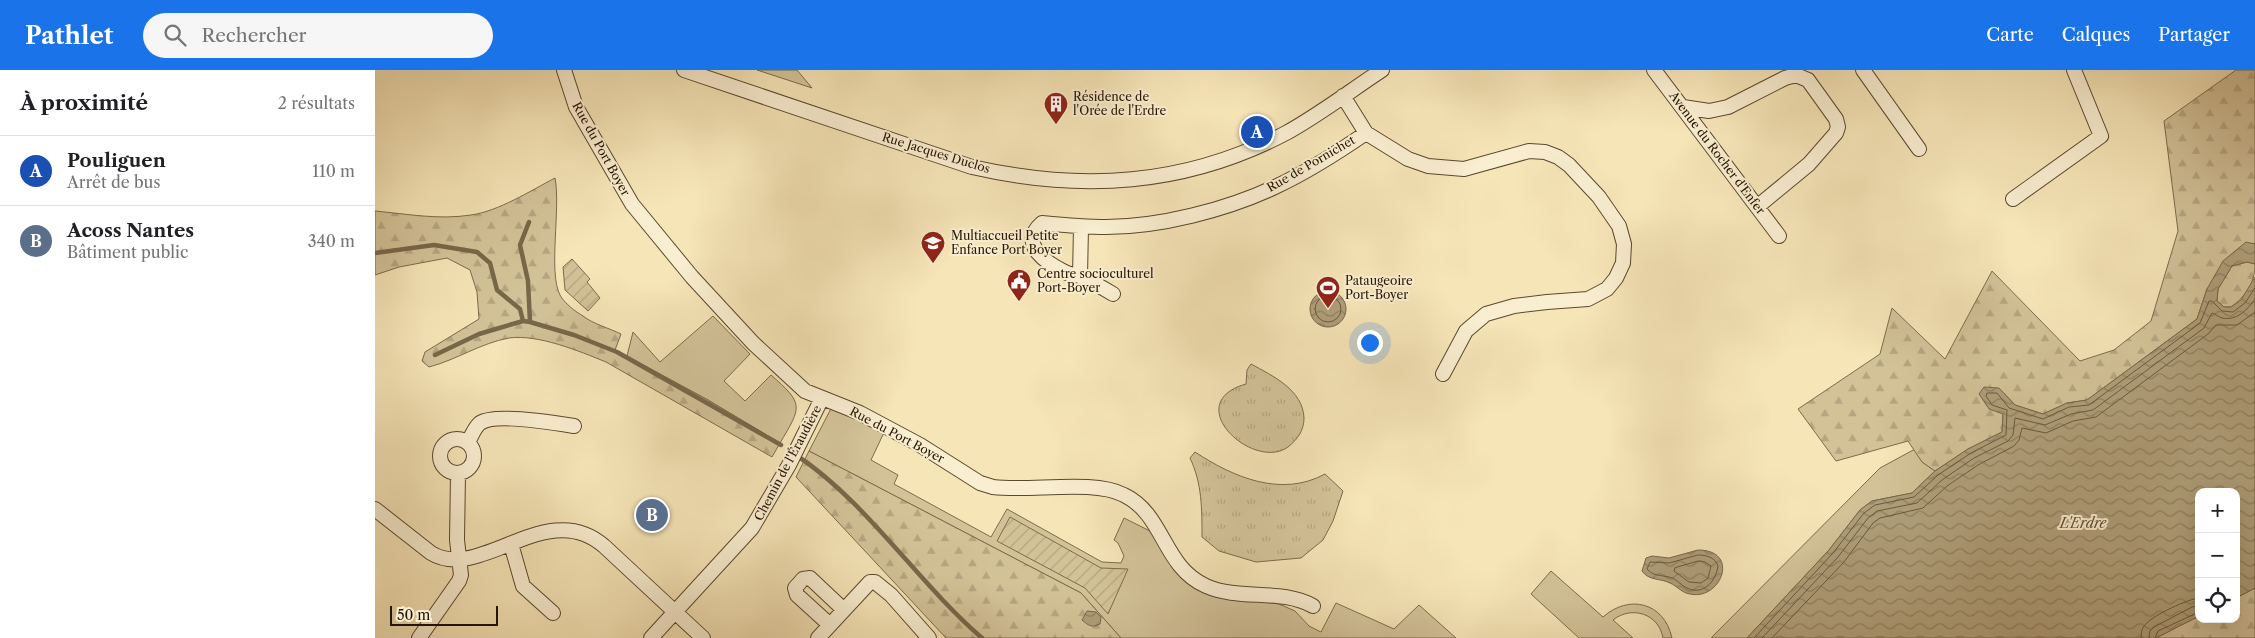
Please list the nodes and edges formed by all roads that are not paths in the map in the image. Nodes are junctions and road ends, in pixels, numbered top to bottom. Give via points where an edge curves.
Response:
1 (564, 70) edge
2 (684, 70) edge
3 (1381, 70) edge
4 (1653, 70) edge
5 (1863, 70) edge
6 (2074, 70) edge
7 (1343, 96) junction
8 (1683, 107) junction
9 (1365, 133) junction
10 (1919, 149) dead end
11 (2013, 199) dead end
12 (1757, 207) junction
13 (1081, 227) junction
14 (1779, 236) dead end
15 (1080, 276) junction
16 (1113, 294) dead end
17 (1443, 374) dead end
18 (822, 398) junction
19 (574, 426) dead end
20 (468, 443) junction
21 (458, 474) junction
22 (375, 509) edge
23 (511, 544) junction
24 (458, 559) junction
25 (1313, 606) dead end
26 (844, 610) junction
27 (675, 612) junction
28 (553, 613) dead end
29 (830, 626) junction
30 (419, 638) edge
31 (651, 638) edge
32 (703, 638) edge
33 (818, 638) edge
34 (929, 638) edge

1 - 18 street, Rue du Port Boyer via 576,107 632,204 692,277 753,343 805,391
2 - 7 street, Rue Jacques Duclos via 972,166 1012,175 1076,182 1151,178 1200,167 1266,143
3 - 7 street, Rue Jacques Duclos
4 - 8 street, Avenue du Rocher d'Enfer
5 - 10 street
6 - 11 street via 2101,136
7 - 9 street
8 - 12 street, Avenue du Rocher d'Enfer
8 - 12 street via 1709,111 1729,108 1796,75 1808,80 1819,94 1836,119 1836,133 1809,164
9 - 13 street, Rue de Pornichet via 1274,188 1222,207 1133,226
9 - 17 street via 1408,159 1446,168 1464,169 1514,154 1545,152 1569,165 1599,197 1619,226 1624,244 1623,263 1607,289 1588,299 1514,306 1486,314 1466,331
12 - 14 street, Avenue du Rocher d'Enfer
13 - 15 street
13 - 15 street, Rue de Pornichet via 1041,223 1036,228 1033,244 1038,256 1069,274
15 - 16 street, Rue de Pornichet
18 - 25 street, Rue du Port Boyer via 860,413 920,445 980,483 993,487 1100,488 1124,495 1145,512 1178,565 1191,579 1218,590 1301,599
18 - 27 street, Chemin de l'Éraudière via 801,443 752,528
19 - 20 street via 539,420 488,420 478,424
20 - 21 street via 474,460 466,471
20 - 21 street via 459,439 449,440 439,456 441,464 449,472
21 - 24 street
22 - 24 street via 431,553
23 - 24 street via 475,557
23 - 27 street via 558,530 586,534 598,541
23 - 28 street via 523,586
24 - 30 street via 459,581
26 - 29 street
26 - 29 street via 810,578 803,579 795,588 797,595
26 - 34 street via 870,582 875,582
27 - 31 street, Chemin de l'Éraudière
27 - 32 street
29 - 33 street

